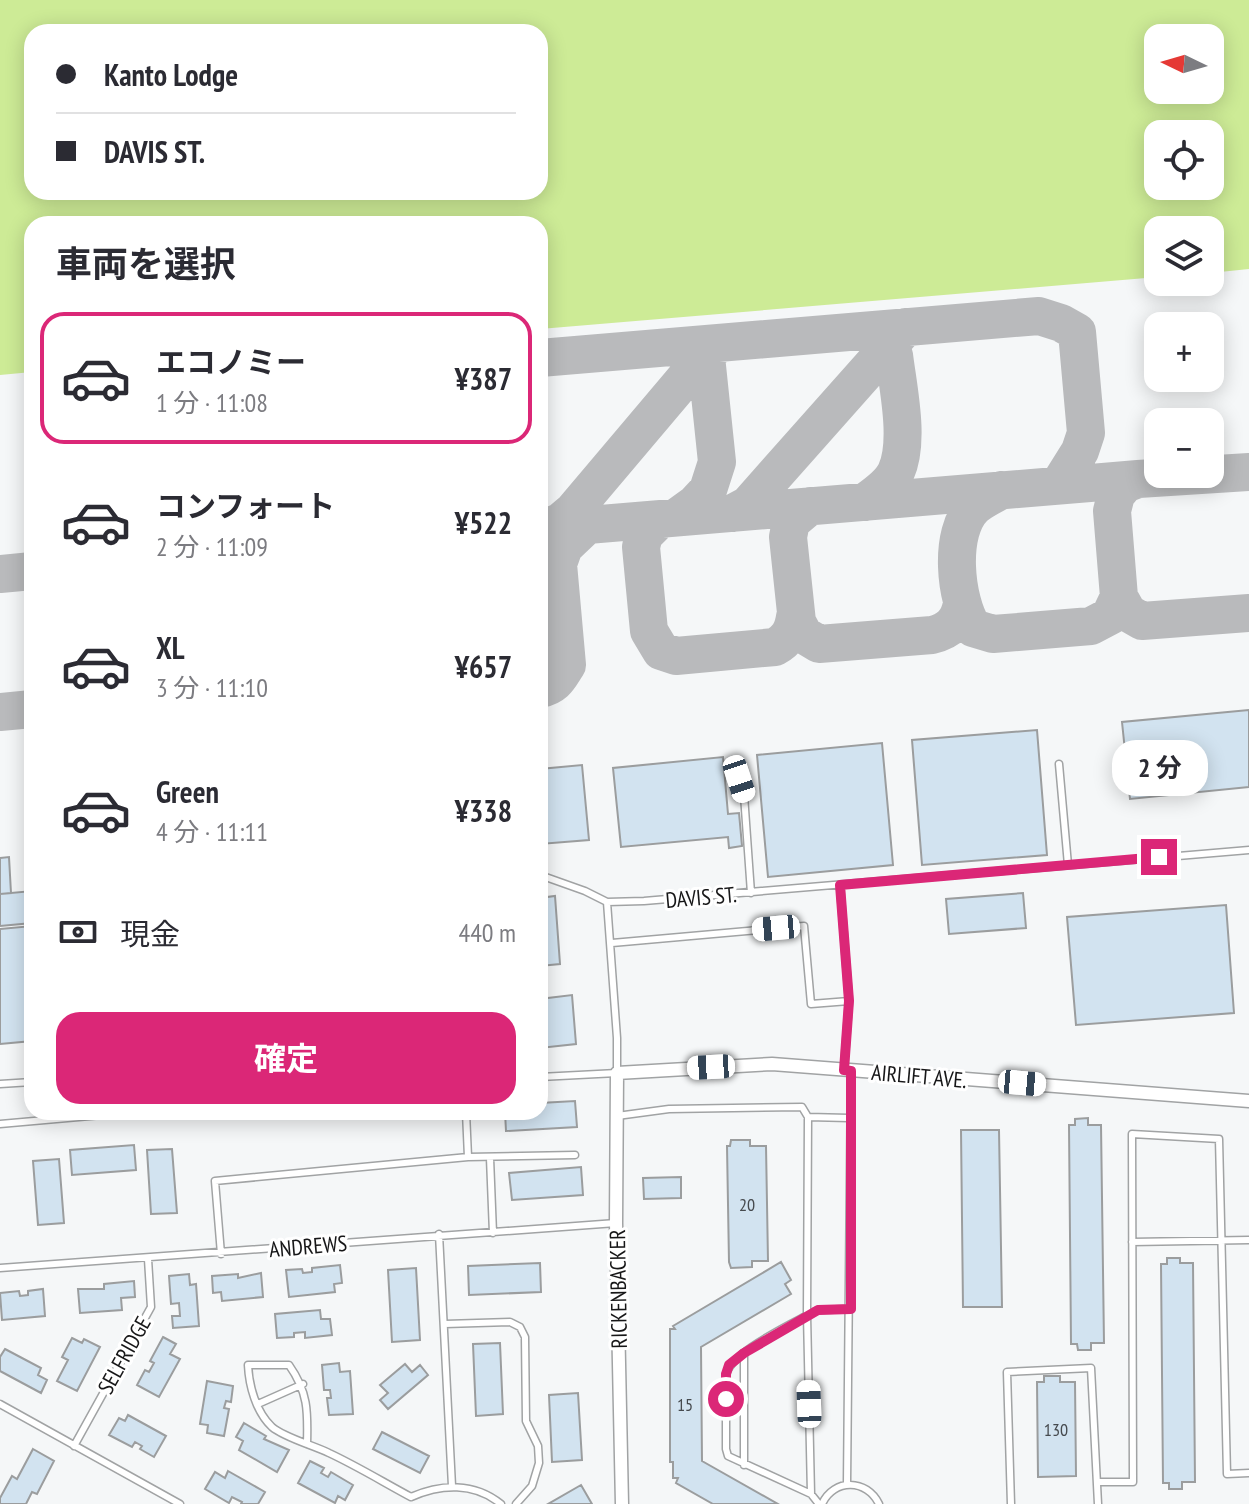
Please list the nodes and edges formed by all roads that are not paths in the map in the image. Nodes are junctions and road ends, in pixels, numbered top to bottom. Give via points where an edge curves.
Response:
1 (734, 763) dead end
2 (1059, 764) dead end
3 (1249, 850) edge
4 (1068, 865) junction
5 (548, 878) edge
6 (840, 885) junction
7 (751, 893) junction
8 (607, 902) junction
9 (612, 943) junction
10 (849, 1001) junction
11 (847, 1070) junction
12 (617, 1073) junction
13 (548, 1077) edge
14 (24, 1082) edge
15 (0, 1084) edge
16 (1249, 1101) edge
17 (617, 1116) junction
18 (808, 1117) junction
19 (849, 1118) junction
20 (45, 1120) edge
21 (466, 1120) edge
22 (0, 1124) edge
23 (575, 1155) dead end
24 (468, 1157) junction
25 (490, 1158) junction
26 (616, 1223) junction
27 (493, 1233) junction
28 (439, 1234) junction
29 (1249, 1240) edge
30 (1221, 1241) junction
31 (1132, 1242) junction
32 (221, 1254) junction
33 (148, 1259) junction
34 (0, 1268) edge
35 (851, 1309) junction
36 (807, 1315) junction
37 (445, 1324) junction
38 (744, 1353) junction
39 (303, 1384) junction
40 (0, 1404) edge
41 (258, 1404) junction
42 (307, 1444) junction
43 (74, 1446) junction
44 (744, 1465) junction
45 (1249, 1473) edge
46 (1097, 1482) junction
47 (847, 1484) junction
48 (452, 1486) junction
49 (811, 1494) junction
50 (410, 1501) edge
51 (180, 1504) edge
52 (501, 1504) edge
53 (516, 1504) edge
54 (622, 1504) edge
55 (821, 1504) edge
56 (879, 1504) edge
57 (1011, 1504) edge
58 (1098, 1504) edge

1 - 7 lane via 744,795
2 - 4 lane
3 - 4 lane, DAVIS ST.
4 - 6 lane, DAVIS ST.
5 - 8 lane, DAVIS ST.
6 - 7 lane, DAVIS ST.
6 - 10 lane
7 - 8 lane, DAVIS ST.
8 - 9 lane
9 - 10 lane via 804,926 811,1004
9 - 12 lane
10 - 11 lane
11 - 12 street, AIRLIFT AVE. via 772,1064
11 - 16 street, AIRLIFT AVE.
11 - 19 lane
12 - 13 lane, AIRLIFT AVE.
12 - 17 street, RICKENBACKER
14 - 15 lane
17 - 18 lane via 669,1109 802,1107
17 - 26 street, RICKENBACKER
18 - 19 lane
18 - 36 lane
19 - 35 lane
20 - 22 lane
21 - 24 lane
23 - 25 lane
24 - 25 lane
24 - 32 lane via 215,1181
25 - 27 lane
26 - 27 lane, ANDREWS
26 - 54 street, RICKENBACKER
27 - 28 lane, ANDREWS
28 - 32 lane, ANDREWS
28 - 37 lane
29 - 30 lane
30 - 31 lane
30 - 31 lane via 1219,1139 1132,1134
30 - 45 lane via 1227,1474
31 - 46 lane via 1133,1482
32 - 33 lane, ANDREWS
33 - 34 lane, ANDREWS
33 - 43 lane, SELFRIDGE via 151,1307
35 - 36 lane
35 - 47 lane
36 - 38 lane
36 - 49 lane
37 - 48 lane
37 - 53 lane via 510,1322 525,1337 526,1421 538,1446 539,1463 532,1486
38 - 44 lane
38 - 44 lane via 726,1374 726,1449
39 - 41 lane
39 - 41 lane via 289,1365 248,1365
39 - 42 lane
40 - 43 lane
41 - 42 lane via 273,1427
42 - 50 lane
43 - 51 lane
44 - 49 lane
46 - 57 lane via 1091,1368 1007,1372
46 - 58 lane
47 - 55 lane
47 - 56 lane via 869,1490
48 - 50 lane
48 - 52 lane
49 - 55 lane

